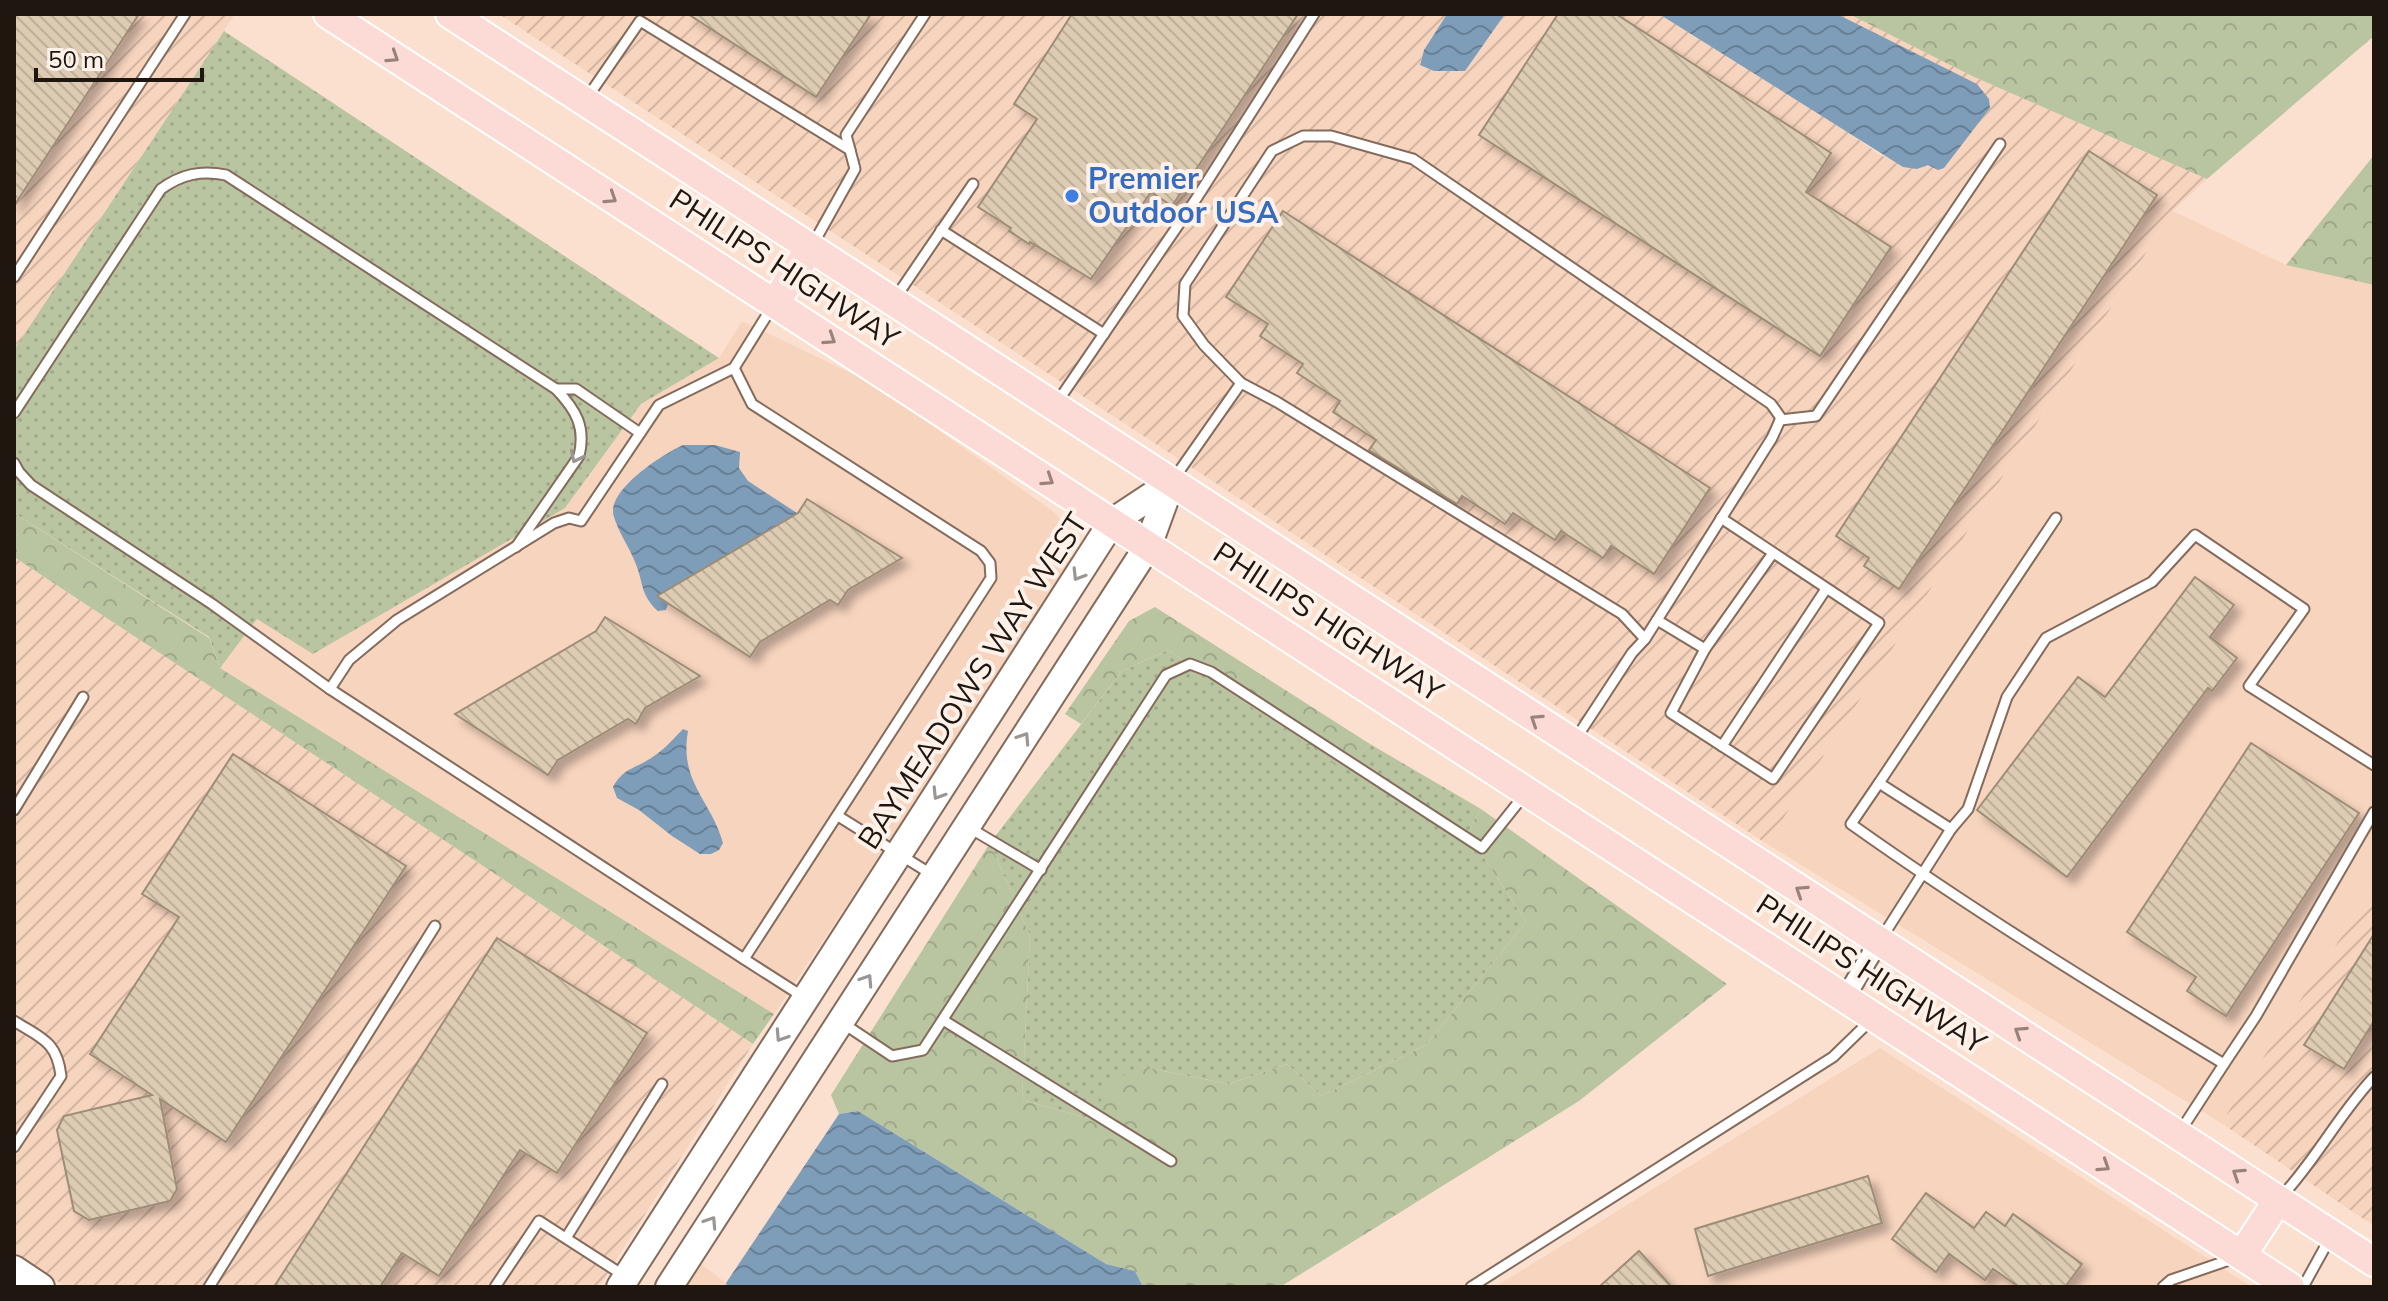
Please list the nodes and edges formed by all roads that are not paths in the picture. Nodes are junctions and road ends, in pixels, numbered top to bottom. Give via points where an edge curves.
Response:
1 (185, 14) edge
2 (328, 14) edge
3 (450, 14) edge
4 (925, 14) edge
5 (1314, 14) edge
6 (584, 102) junction
7 (2000, 144) dead end
8 (850, 150) junction
9 (973, 184) dead end
10 (941, 230) junction
11 (810, 248) junction
12 (14, 277) edge
13 (892, 302) junction
14 (775, 303) junction
15 (1104, 334) junction
16 (734, 368) junction
17 (1241, 383) junction
18 (556, 389) junction
19 (1055, 407) junction
20 (14, 413) edge
21 (1780, 420) junction
22 (640, 433) junction
23 (14, 463) edge
24 (1171, 483) junction
25 (1721, 518) junction
26 (2056, 518) dead end
27 (1112, 522) junction
28 (1148, 546) junction
29 (516, 547) junction
30 (1773, 553) junction
31 (1826, 589) junction
32 (1657, 620) junction
33 (1645, 639) junction
34 (1705, 649) junction
35 (330, 689) junction
36 (83, 697) dead end
37 (1572, 744) junction
38 (1722, 746) junction
39 (2374, 765) edge
40 (1879, 783) junction
41 (1527, 792) junction
42 (14, 810) edge
43 (2374, 812) edge
44 (838, 816) junction
45 (967, 826) junction
46 (1951, 829) junction
47 (900, 854) junction
48 (1041, 870) junction
49 (1922, 875) junction
50 (934, 876) junction
51 (435, 926) dead end
52 (1879, 941) junction
53 (744, 959) junction
54 (806, 998) junction
55 (1845, 998) junction
56 (1874, 1016) junction
57 (943, 1020) junction
58 (14, 1021) edge
59 (840, 1022) junction
60 (2224, 1064) junction
61 (2374, 1077) edge
62 (662, 1084) dead end
63 (2178, 1135) junction
64 (14, 1147) edge
65 (1171, 1161) dead end
66 (2278, 1200) junction
67 (2332, 1235) junction
68 (566, 1238) junction
69 (2242, 1255) junction
70 (2374, 1262) edge
71 (14, 1269) edge
72 (623, 1282) edge
73 (41, 1287) edge
74 (209, 1287) edge
75 (495, 1287) edge
76 (669, 1287) edge
77 (1471, 1287) edge
78 (2163, 1287) edge
79 (2290, 1287) edge
80 (2303, 1287) edge

1 - 12 lane
2 -> 14 main road, PHILIPS HIGHWAY
3 - 6 main road, PHILIPS HIGHWAY
4 - 8 lane via 846,135
5 - 15 lane
6 - 8 lane via 640,21
6 - 11 main road, PHILIPS HIGHWAY
7 - 21 lane via 1816,416
8 - 11 lane via 855,169
9 - 10 lane
10 - 13 lane
10 - 15 lane
11 - 13 main road, PHILIPS HIGHWAY
11 - 14 main road
13 - 19 main road, PHILIPS HIGHWAY
14 - 16 lane
14 -> 27 main road, PHILIPS HIGHWAY
15 - 19 lane
16 - 22 lane via 659,405
16 - 44 lane via 752,404 981,551 990,563 991,578
17 - 21 lane via 1183,316 1185,284 1272,151 1303,136 1331,136 1413,159 1771,404
17 - 24 lane
17 - 33 lane via 1622,614
18 - 20 lane via 226,175 209,172 175,179 161,189
18 - 22 lane via 576,389
18 -> 29 lane via 581,424 579,456
19 - 24 main road, PHILIPS HIGHWAY
21 - 25 lane
22 - 29 lane via 581,521 554,523
23 - 35 lane via 31,485
24 - 27 street, BAYMEADOWS WAY WEST
24 - 28 street
37 -> 24 main road, PHILIPS HIGHWAY
25 - 30 lane
25 - 32 lane
26 - 40 lane
27 - 28 main road, PHILIPS HIGHWAY
27 -> 47 street, BAYMEADOWS WAY WEST
28 - 41 main road, PHILIPS HIGHWAY
45 -> 28 street
29 - 35 lane via 397,620 349,660
30 - 31 lane
30 - 34 lane
31 - 38 lane
31 - 38 lane via 1879,623 1773,779
32 - 33 lane
32 - 34 lane
33 - 37 lane
34 - 38 lane via 1671,713
35 - 53 lane
36 - 42 lane
52 -> 37 main road, PHILIPS HIGHWAY
39 - 46 lane via 2249,686 2304,609 2195,535 2152,582 2046,638 2007,697 1968,809
40 - 46 lane
40 - 49 lane via 1851,824
41 - 48 lane via 1482,848 1211,672 1190,664 1166,675
41 - 55 main road, PHILIPS HIGHWAY
43 - 60 lane
44 - 47 lane
44 - 53 lane
45 - 48 lane
45 - 50 street
46 - 49 lane
47 - 50 lane
47 - 54 street, BAYMEADOWS WAY WEST
48 - 57 lane
49 - 52 lane
49 - 60 lane
59 -> 50 street
51 - 74 lane
52 - 55 street
63 -> 52 main road, PHILIPS HIGHWAY
53 - 54 lane
54 -> 72 street, BAYMEADOWS WAY WEST
55 - 56 main road, PHILIPS HIGHWAY
56 -> 69 main road, PHILIPS HIGHWAY
56 - 77 lane via 1833,1057
57 - 59 lane via 923,1050 892,1056
57 - 65 lane
58 - 64 lane via 49,1043 59,1056 61,1076
76 -> 59 street
60 - 63 lane
61 - 66 lane
62 - 68 lane
66 -> 63 main road, PHILIPS HIGHWAY
66 - 67 main road, PHILIPS HIGHWAY
66 - 69 main road
67 - 70 main road, PHILIPS HIGHWAY
67 - 80 lane
68 - 72 lane
68 - 75 lane via 539,1221
69 - 78 lane
69 - 79 main road, PHILIPS HIGHWAY
71 - 73 street

